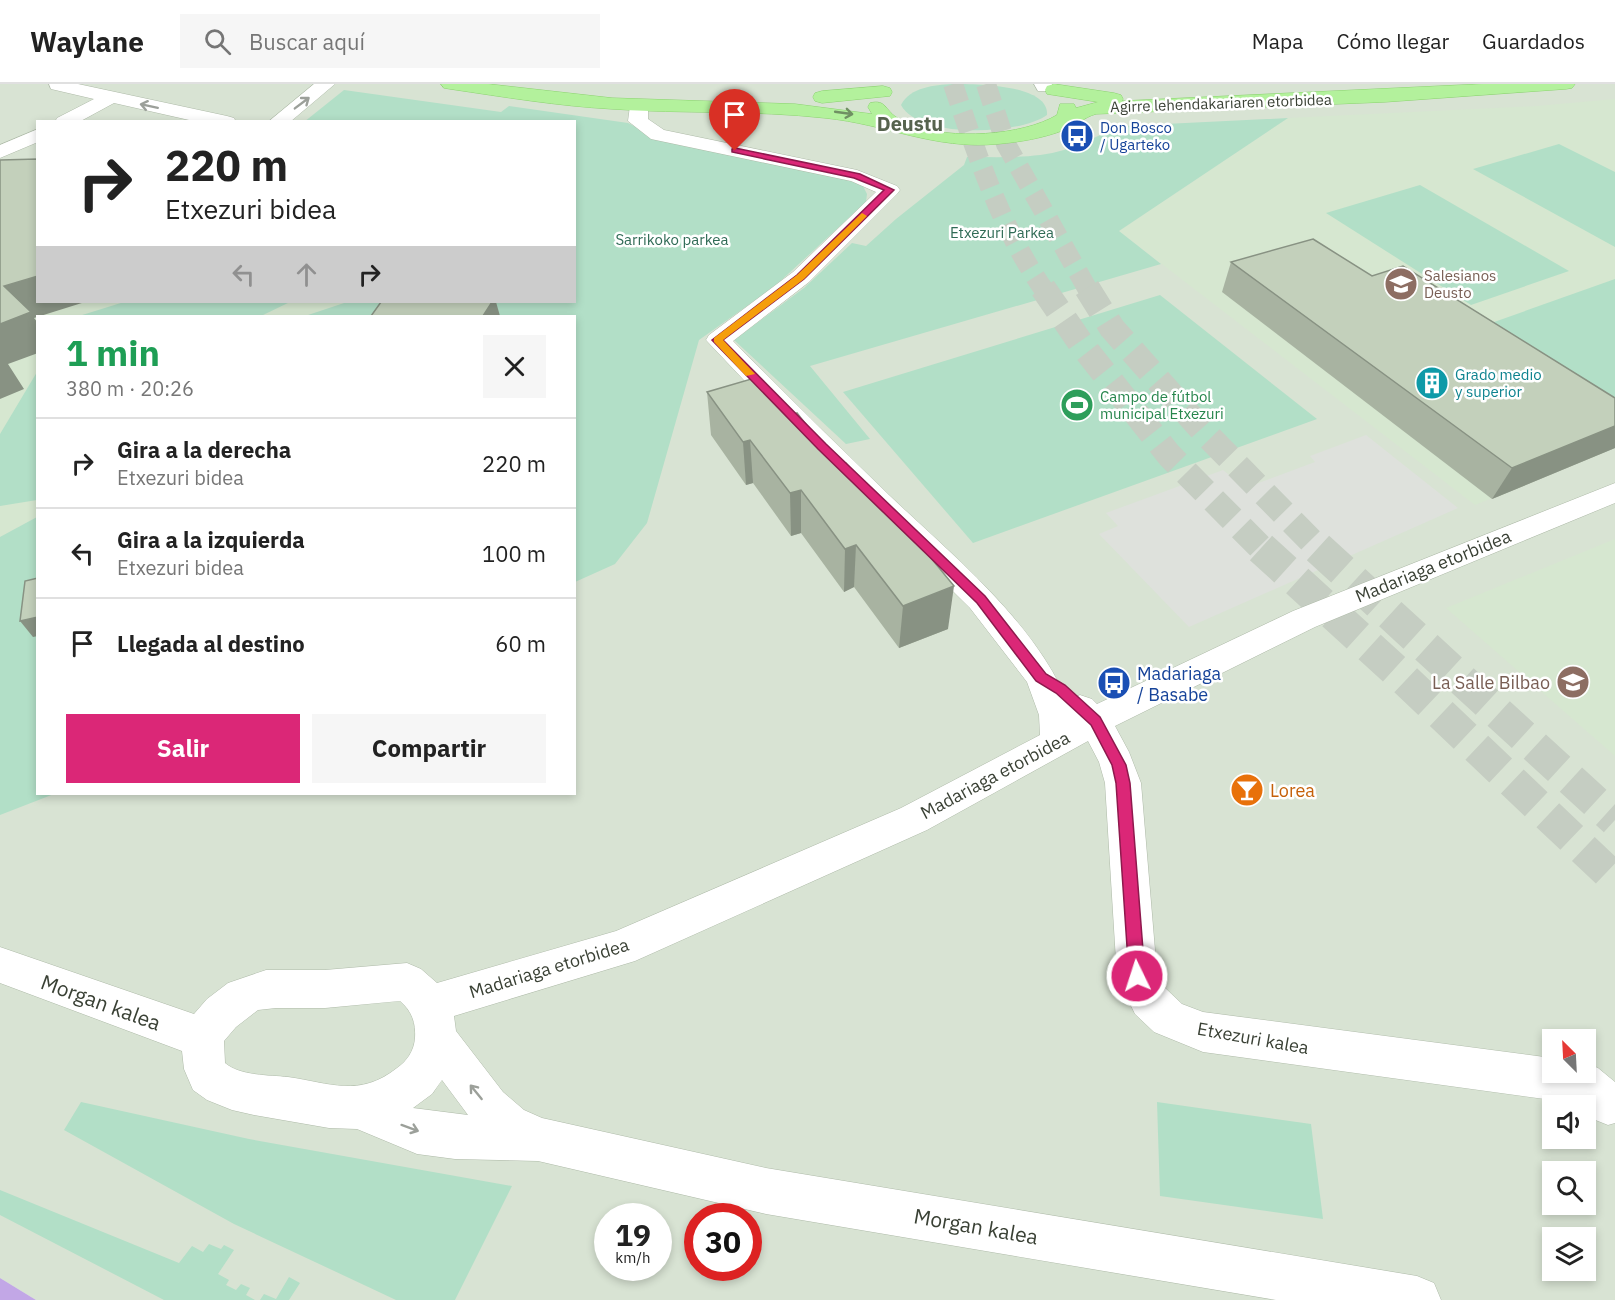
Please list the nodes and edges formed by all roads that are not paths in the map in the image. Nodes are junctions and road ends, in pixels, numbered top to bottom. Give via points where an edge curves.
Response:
1 (326, 84) edge
2 (450, 84) edge
3 (515, 84) edge
4 (1478, 84) edge
5 (1566, 84) edge
6 (57, 85) edge
7 (1043, 86) edge
8 (891, 87) edge
9 (110, 98) junction
10 (639, 106) junction
11 (68, 120) edge
12 (217, 120) edge
13 (280, 120) edge
14 (890, 123) junction
15 (1059, 126) junction
16 (0, 134) edge
17 (36, 136) edge
18 (18, 147) edge
19 (1615, 492) edge
20 (1041, 677) junction
21 (1095, 721) junction
22 (1057, 742) junction
23 (0, 965) edge
24 (433, 1022) junction
25 (204, 1037) junction
26 (1608, 1104) dead end
27 (356, 1107) junction
28 (538, 1139) junction
29 (1417, 1300) edge

13 -> 1 street
2 - 10 main road via 560,100
3 - 8 main road via 617,95 796,98
4 - 7 main road, Agirre lehendakariaren etorbidea via 1142,100 1118,100
5 - 15 main road, Agirre lehendakariaren etorbidea via 1096,108
6 - 9 street
7 - 15 main road via 1059,94 1068,112
8 - 14 main road via 876,102 879,113
9 - 11 street
12 -> 9 street
10 -> 14 main road via 819,110
10 - 20 street, Etxezuri kalea via 638,121 658,135 857,176 890,190 801,277 717,340 981,600
14 - 15 main road, Agirre lehendakariaren etorbidea via 933,136 990,140
16 - 18 street
17 - 18 street
19 - 21 street, Madariaga etorbidea via 1304,619
20 - 21 street, Etxezuri kalea via 1061,689
20 - 22 street, Etxezuri kalea via 1056,715
21 - 22 street, Madariaga etorbidea
21 - 26 street, Etxezuri kalea via 1119,765 1123,783 1137,976 1149,1000 1168,1018 1203,1032 1583,1083
22 - 24 street, Madariaga etorbidea via 914,819 621,948
23 - 25 street, Morgan kalea
24 - 25 street, Morgan kalea via 420,990 407,982 264,990 249,993 226,1008
24 - 27 street via 430,1060 419,1078 381,1102
28 -> 24 street, Morgan kalea via 509,1125 488,1107
25 - 27 street via 204,1068 211,1080 240,1090 332,1107
27 -> 28 street, Morgan kalea via 417,1131 455,1137
28 - 29 street, Morgan kalea via 766,1191

